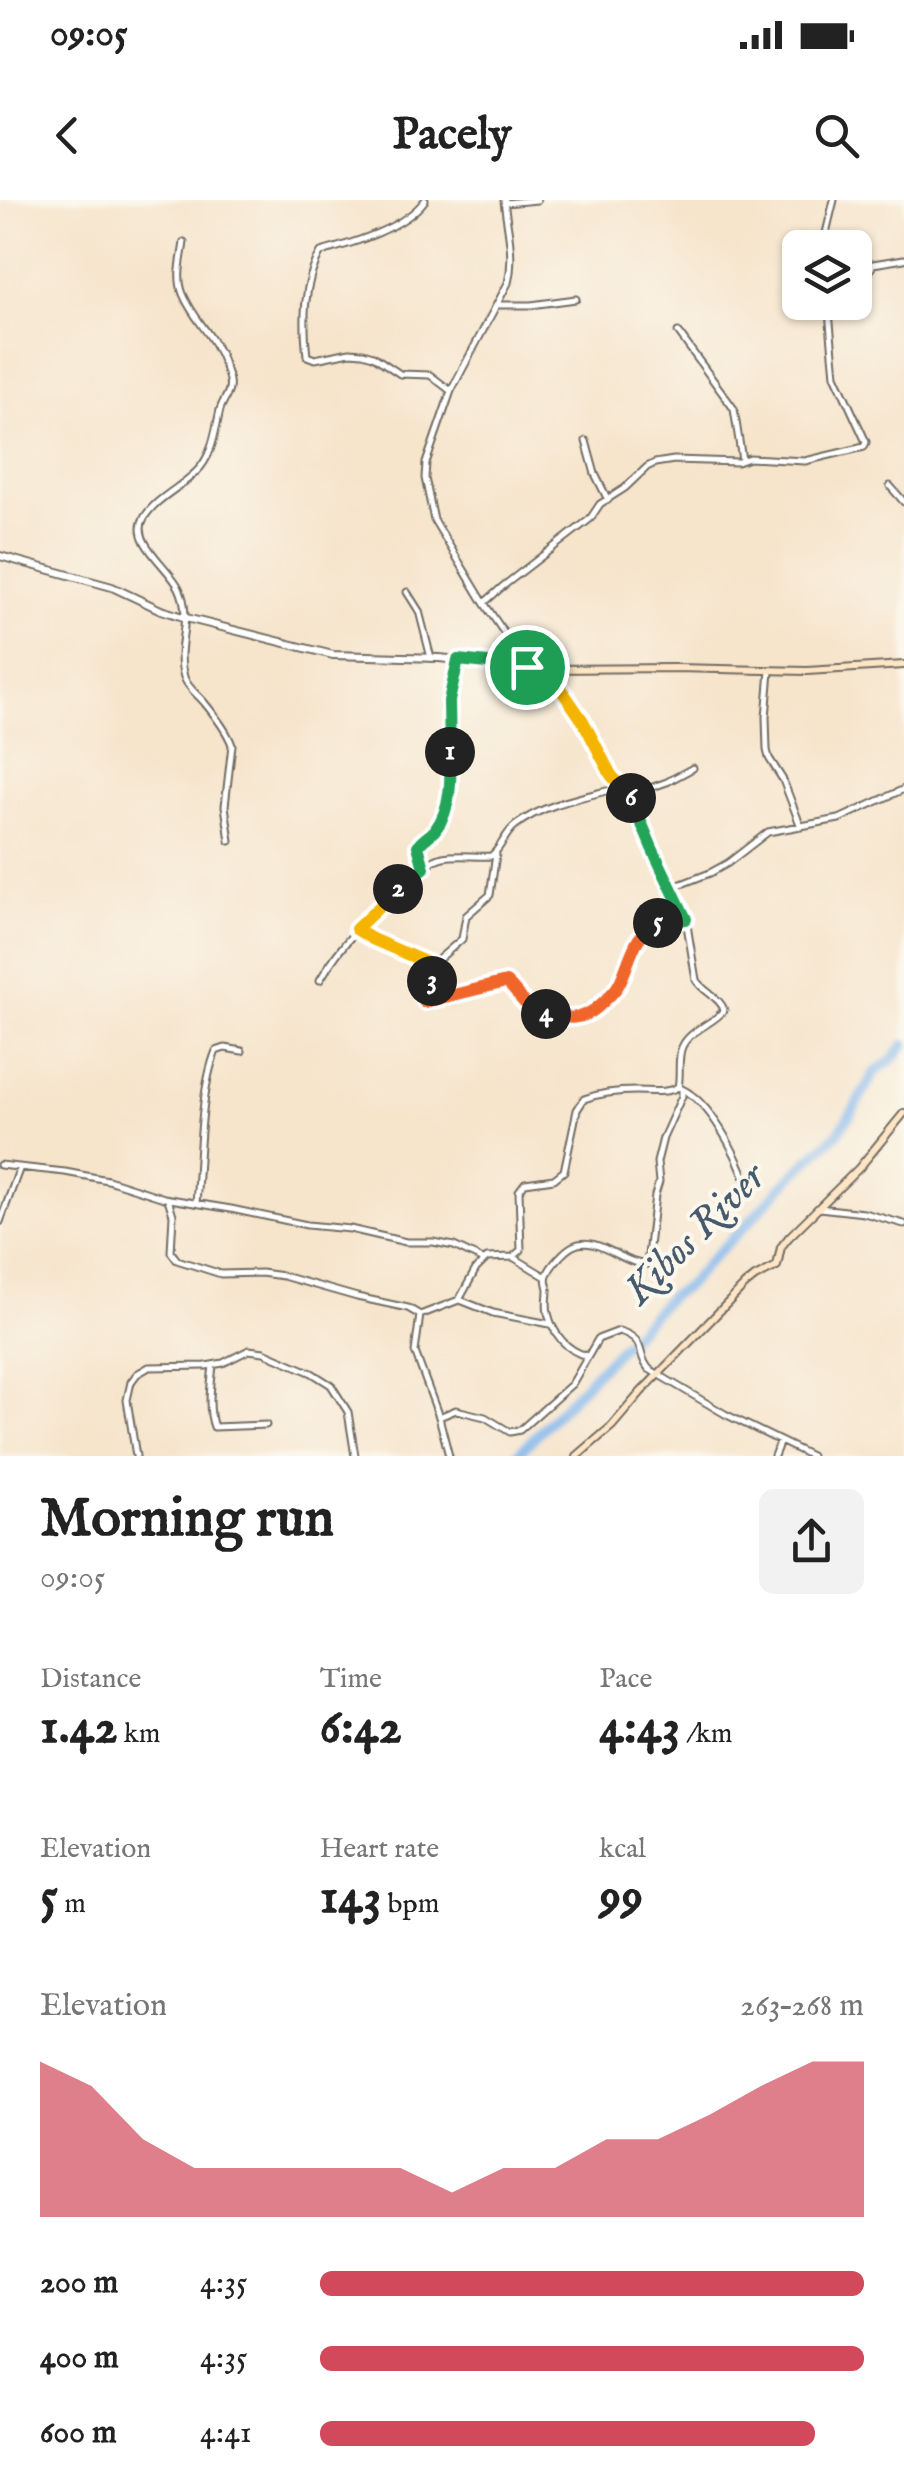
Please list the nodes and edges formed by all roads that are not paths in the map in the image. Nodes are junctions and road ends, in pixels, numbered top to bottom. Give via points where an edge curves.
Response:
1 (425, 200) edge
2 (537, 200) edge
3 (834, 200) edge
4 (504, 202) edge
5 (829, 230) edge
6 (184, 242) dead end
7 (904, 259) edge
8 (872, 266) edge
9 (576, 300) dead end
10 (497, 306) junction
11 (830, 320) edge
12 (678, 332) dead end
13 (451, 391) junction
14 (586, 442) dead end
15 (742, 461) junction
16 (890, 486) dead end
17 (608, 500) junction
18 (904, 502) edge
19 (0, 556) edge
20 (406, 592) dead end
21 (484, 603) junction
22 (186, 618) junction
23 (431, 658) junction
24 (458, 660) junction
25 (904, 665) edge
26 (527, 667) junction
27 (547, 669) junction
28 (770, 671) junction
29 (693, 768) dead end
30 (622, 787) junction
31 (904, 789) edge
32 (630, 795) junction
33 (801, 827) junction
34 (230, 841) dead end
35 (496, 853) junction
36 (424, 868) junction
37 (672, 888) junction
38 (686, 919) junction
39 (356, 929) junction
40 (432, 965) junction
41 (320, 980) dead end
42 (242, 1051) dead end
43 (680, 1088) junction
44 (904, 1113) edge
45 (0, 1165) edge
46 (20, 1167) junction
47 (746, 1182) dead end
48 (168, 1199) junction
49 (196, 1203) junction
50 (818, 1208) junction
51 (0, 1222) edge
52 (904, 1224) edge
53 (513, 1258) junction
54 (483, 1260) junction
55 (546, 1277) junction
56 (459, 1300) junction
57 (420, 1315) junction
58 (553, 1325) junction
59 (588, 1356) junction
60 (213, 1365) junction
61 (659, 1374) junction
62 (439, 1417) junction
63 (266, 1425) dead end
64 (780, 1441) junction
65 (136, 1456) edge
66 (354, 1456) edge
67 (449, 1456) edge
68 (577, 1456) edge
69 (774, 1456) edge
70 (811, 1456) edge

1 - 13 street via 406,219 321,252 308,287 307,356 363,353 400,374 430,375
2 - 4 street
3 - 5 street
4 - 10 street via 511,269
6 - 22 street via 184,296 220,352 230,385 198,471 154,507 140,529 180,590
7 - 8 street
9 - 10 street
10 - 13 street
11 - 15 street via 835,374 864,447 812,460
12 - 15 street via 734,409
13 - 21 street via 425,478 434,520
14 - 17 street
15 - 17 street via 655,463
16 - 18 street
17 - 21 street
19 - 22 street via 112,587
20 - 23 street via 419,611
21 - 26 street
22 - 23 street via 333,655
22 - 34 street via 179,650 185,682 232,745 225,806
23 - 24 street
24 - 26 street
24 - 36 street via 449,701 450,794 437,828 418,846
25 - 28 main road
26 - 27 main road
27 - 28 main road
27 - 30 street
28 - 33 street via 767,750
29 - 32 street
30 - 32 street
30 - 35 street via 528,818 507,833
31 - 33 street via 839,819
32 - 37 street
33 - 37 street via 768,832 728,863
35 - 36 street via 440,858
35 - 40 street via 490,896 466,916 462,940
36 - 39 street
37 - 38 street
38 - 40 street via 648,927 619,986 584,1016 532,1010 506,982 425,1002 437,974
38 - 43 street via 696,980 724,1010 685,1041
39 - 40 street
39 - 41 street
42 - 49 street via 216,1051 211,1062
43 - 47 street via 721,1131
43 - 53 street via 584,1099 564,1171 519,1191 520,1250
43 - 55 street via 657,1162 646,1264 579,1244
44 - 50 main road
45 - 46 street
46 - 48 street via 108,1180
46 - 51 street
48 - 49 street
48 - 57 street via 177,1260 220,1274 282,1276
49 - 54 street via 454,1246
50 - 52 street
50 - 61 main road via 781,1247 777,1266 745,1285
53 - 54 street
53 - 55 street
54 - 56 street
55 - 58 street
56 - 57 street
56 - 58 street
57 - 62 street via 416,1352
58 - 59 street via 566,1346
59 - 61 street via 598,1339 619,1331 642,1347 645,1366
59 - 62 street via 572,1384 520,1430 456,1410
60 - 63 street via 214,1428
60 - 65 street via 150,1367 130,1382
60 - 66 street via 255,1350 331,1385 348,1412
61 - 64 street
61 - 68 main road
62 - 67 street
64 - 69 street
64 - 70 street

